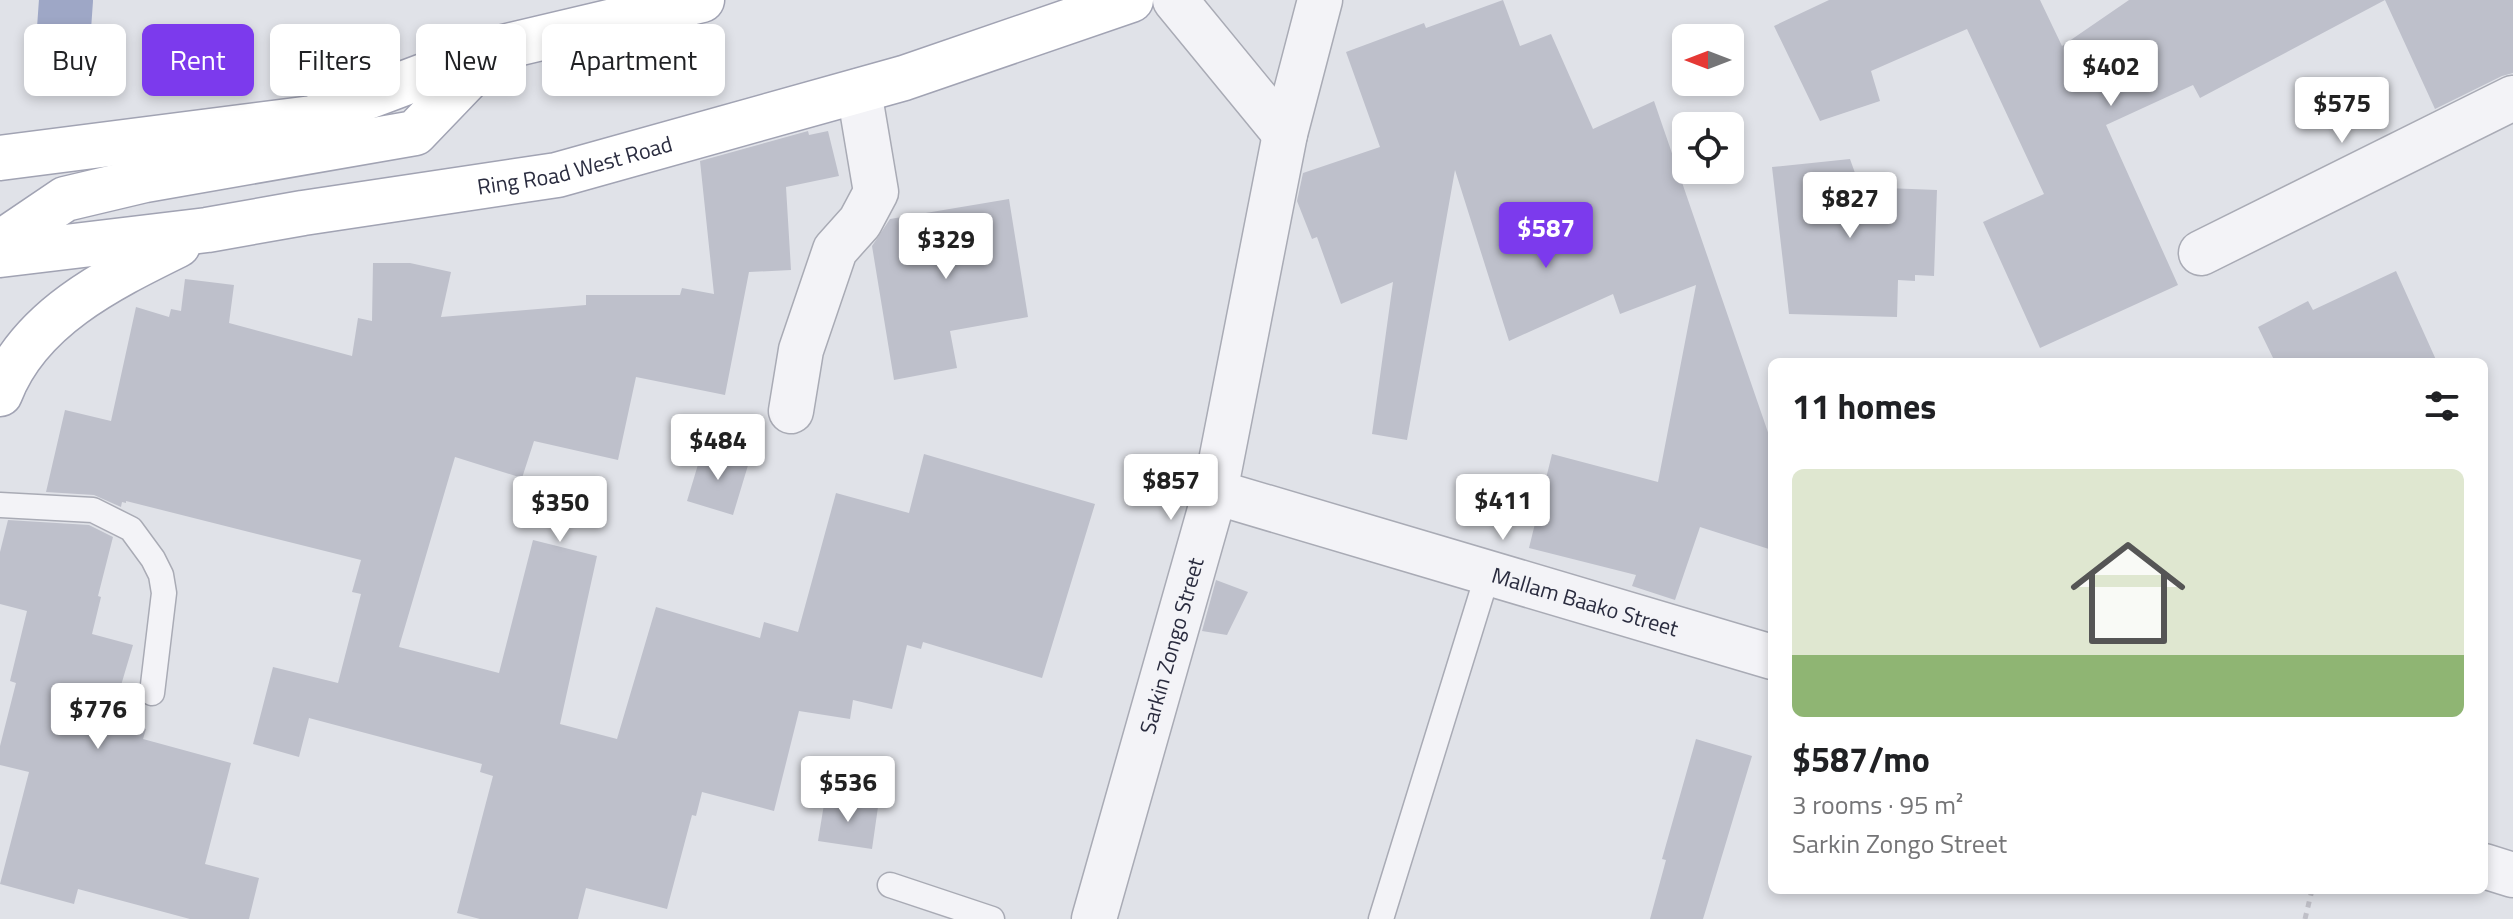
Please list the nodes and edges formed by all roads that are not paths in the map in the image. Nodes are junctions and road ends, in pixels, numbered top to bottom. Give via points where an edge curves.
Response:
1 (702, 0) edge
2 (1131, 0) edge
3 (1175, 0) edge
4 (1320, 0) edge
5 (526, 42) edge
6 (416, 79) edge
7 (859, 91) junction
8 (450, 96) edge
9 (2513, 98) edge
10 (1285, 134) junction
11 (0, 158) edge
12 (207, 230) junction
13 (0, 243) edge
14 (2201, 253) dead end
15 (0, 255) edge
16 (0, 394) edge
17 (791, 411) dead end
18 (1215, 492) junction
19 (0, 505) edge
20 (1488, 573) junction
21 (1768, 656) edge
22 (152, 693) dead end
23 (2488, 867) edge
24 (2513, 875) edge
25 (890, 885) dead end
26 (992, 919) edge
27 (1094, 919) edge
28 (1381, 919) edge

1 - 5 main road
2 - 7 main road, Ring Road West Road
3 - 10 street
4 - 10 street, Sarkin Zongo Street
6 - 11 main road via 312,118
7 - 12 main road, Ring Road West Road via 557,175
7 - 17 street via 876,192 860,222 835,250 801,350
8 - 13 main road via 415,133 65,199
9 - 14 street
10 - 18 street, Sarkin Zongo Street
12 - 15 main road, Ring Road West Road
12 - 16 main road via 117,276 55,317 8,374
18 - 20 street, Mallam Baako Street
18 - 27 street, Sarkin Zongo Street
19 - 22 lane via 93,510 131,529 153,559 164,593
20 - 21 street, Mallam Baako Street
20 - 28 lane
23 - 24 street
25 - 26 lane

